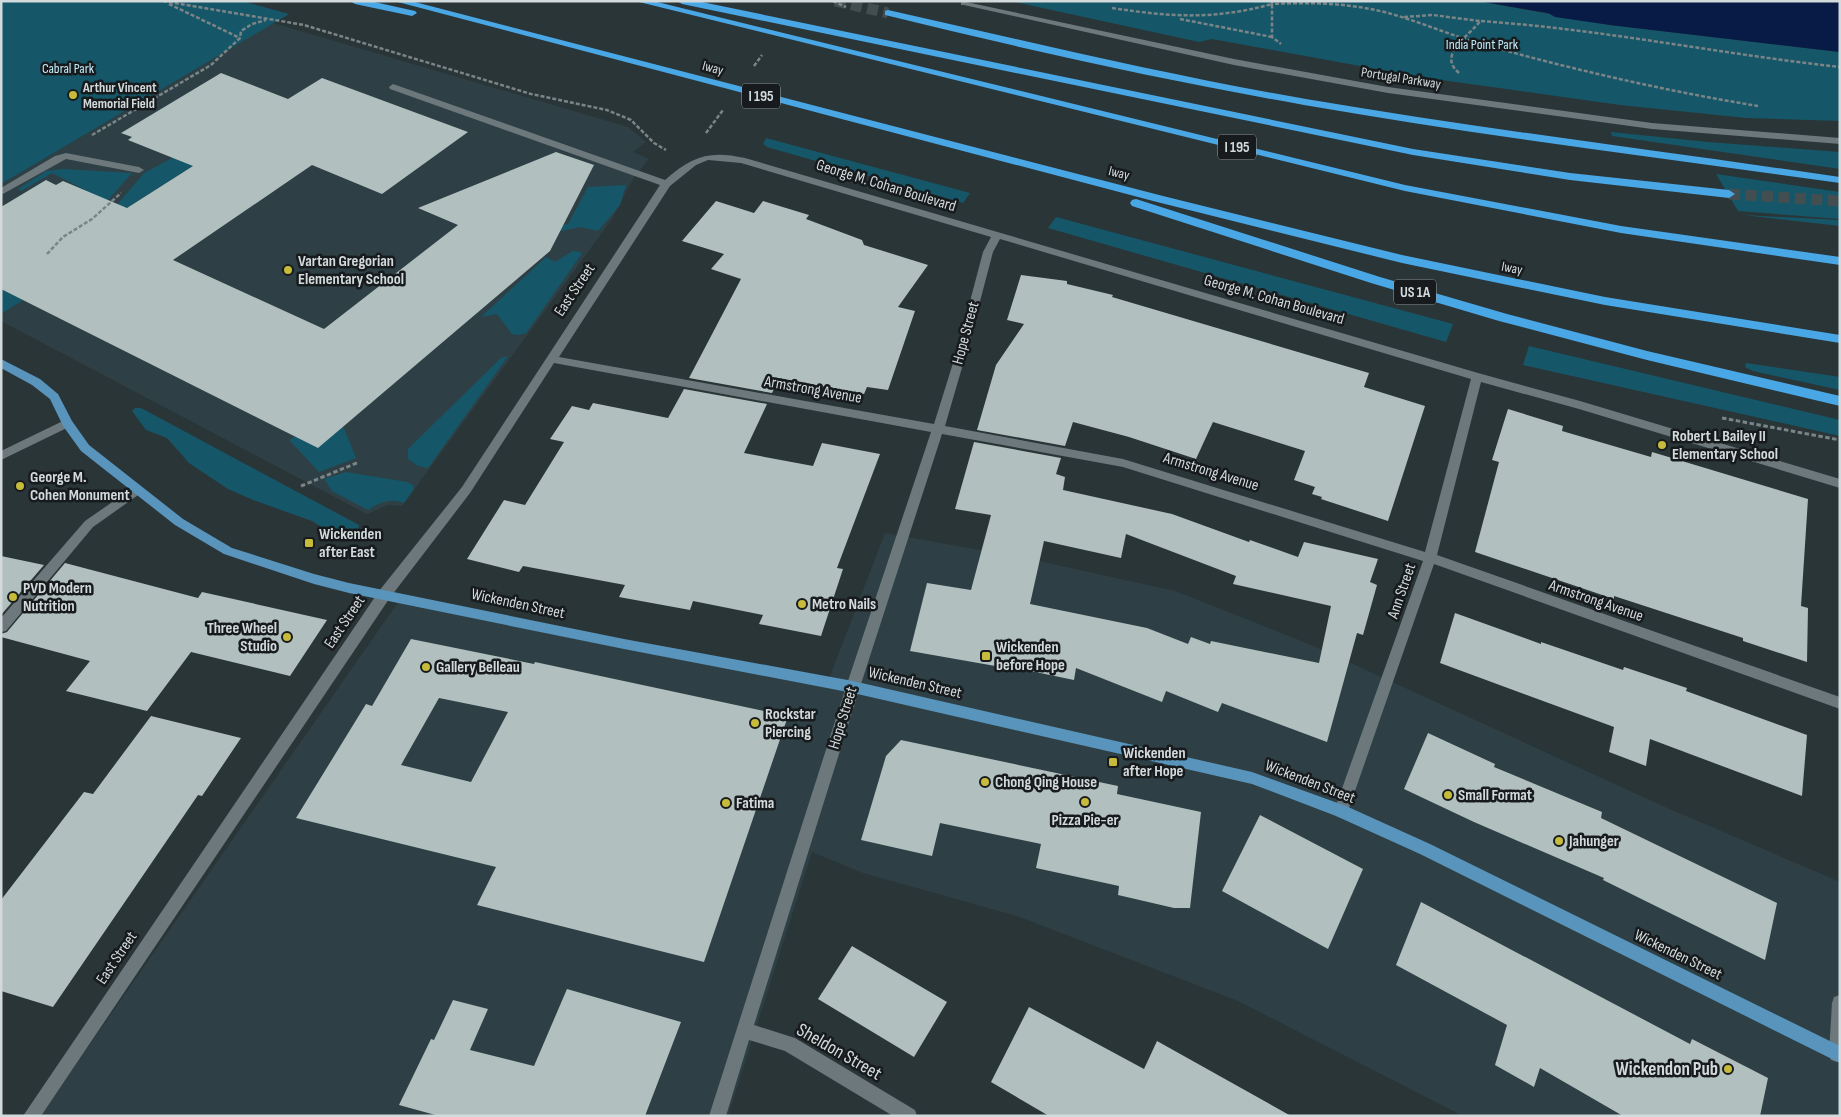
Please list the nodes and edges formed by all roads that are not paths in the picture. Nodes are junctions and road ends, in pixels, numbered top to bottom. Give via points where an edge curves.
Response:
1 (355, 1) edge
2 (399, 1) edge
3 (640, 1) edge
4 (682, 1) edge
5 (964, 3) dead end
6 (888, 13) tunnel mouth
7 (526, 35) junction
8 (393, 87) dead end
9 (1840, 141) edge
10 (997, 157) junction
11 (698, 158) joint
12 (139, 170) road end
13 (1840, 180) edge
14 (666, 184) junction
15 (1, 192) edge
16 (1729, 194) tunnel mouth
17 (997, 236) junction
18 (1840, 261) edge
19 (1840, 339) edge
20 (551, 359) junction
21 (1, 363) edge
22 (1477, 377) junction
23 (1840, 401) edge
24 (68, 423) junction
25 (938, 429) junction
26 (1, 456) edge
27 (1840, 484) edge
28 (137, 490) junction
29 (1430, 558) junction
30 (384, 595) junction
31 (1, 626) edge
32 (853, 687) junction
33 (1840, 703) edge
34 (1341, 811) junction
35 (1840, 1003) edge
36 (745, 1031) junction
37 (1838, 1055) edge
38 (31, 1116) edge
39 (717, 1116) edge
40 (909, 1116) edge

1 - 7 highway
2 - 7 highway, Iway / I 195
3 - 18 highway, I 195 via 1405,188 1624,229
4 - 16 highway via 1413,152 1625,185
5 - 9 street, Portugal Parkway via 1234,62 1388,90 1652,126
6 - 13 highway via 1303,101
7 - 10 highway, Iway / I 195
8 - 14 street
10 - 19 highway, Iway / I 195 via 1296,234 1472,275 1670,313
10 - 23 highway, US 1A via 1446,301 1659,358
11 - 14 street, East Street
11 - 17 street, George M. Cohan Boulevard via 720,156 742,160
12 - 15 street via 66,156
14 - 20 street, East Street
17 - 22 street, George M. Cohan Boulevard
17 - 25 street, Hope Street via 988,252
20 - 25 street, Armstrong Avenue
20 - 30 street, East Street via 466,490
21 - 24 main road, Wickenden Street via 36,382 54,397
22 - 27 street, George M. Cohan Boulevard
22 - 29 street, Ann Street
24 - 26 street
24 - 28 main road, Wickenden Street via 85,448
25 - 29 street, Armstrong Avenue via 1122,463
25 - 32 street, Hope Street
28 - 30 main road, Wickenden Street via 179,522 228,551 314,579
28 - 31 street via 88,524
29 - 33 street, Armstrong Avenue
29 - 34 street, Ann Street
30 - 32 main road, Wickenden Street
30 - 38 street, East Street
32 - 34 main road, Wickenden Street via 1252,778
32 - 36 street, Hope Street
34 - 37 main road, Wickenden Street via 1425,849
35 - 37 street
36 - 39 street, Hope Street
36 - 40 street, Sheldon Street via 789,1044

